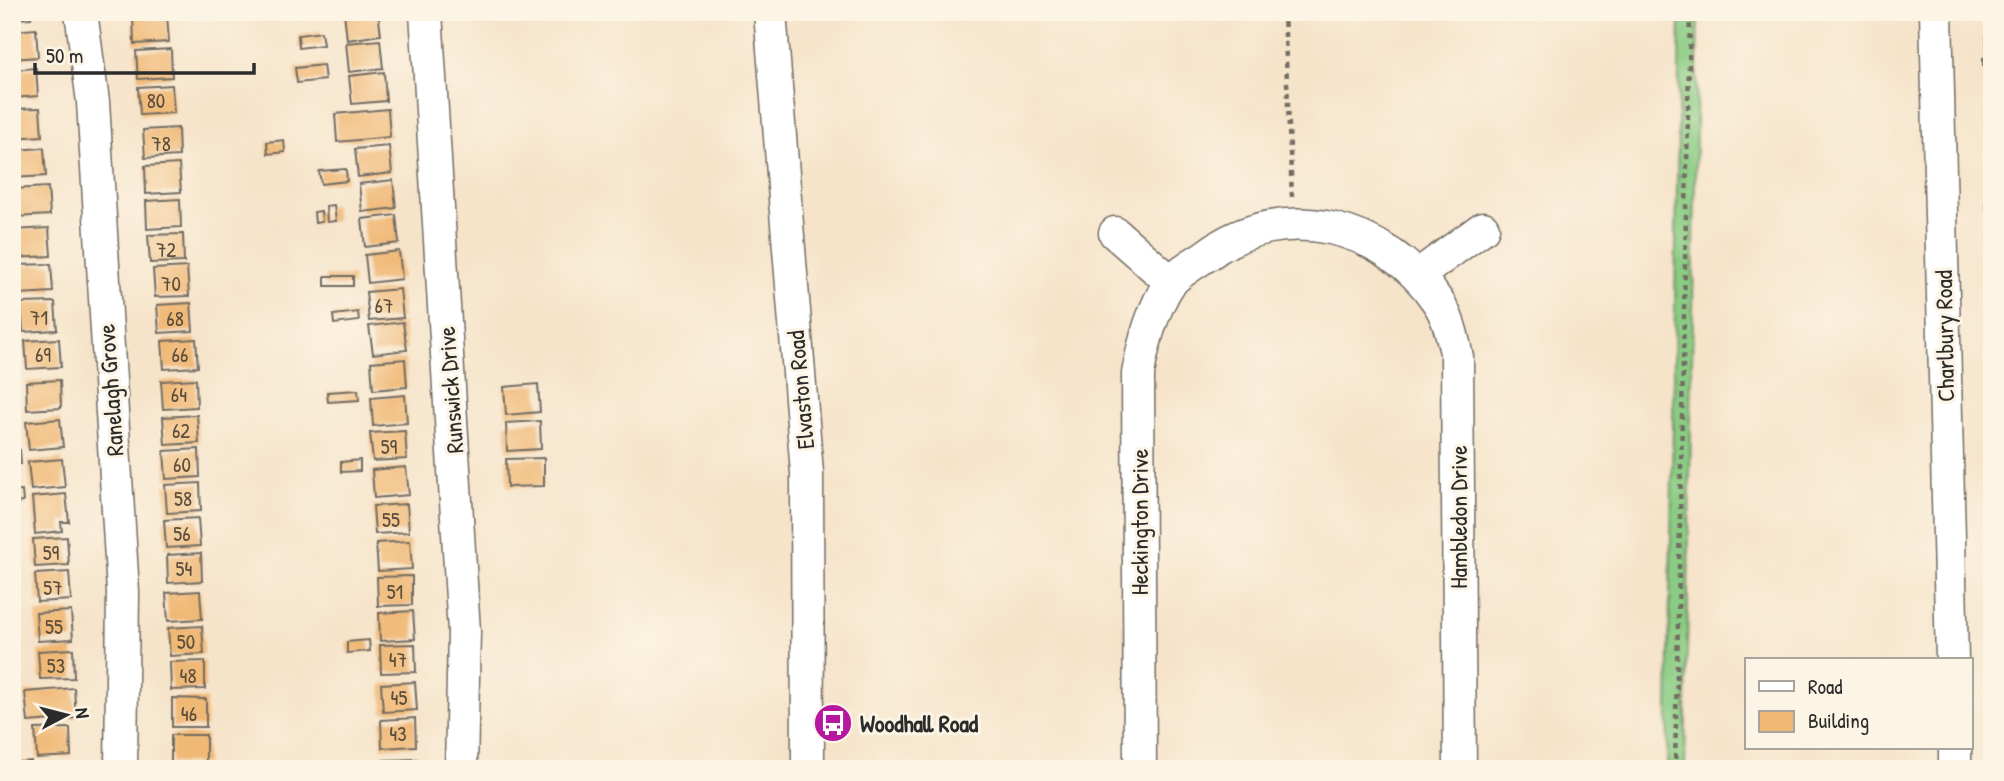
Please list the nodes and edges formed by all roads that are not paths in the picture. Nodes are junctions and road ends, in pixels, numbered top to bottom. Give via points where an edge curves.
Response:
1 (82, 12) edge
2 (426, 12) edge
3 (770, 12) edge
4 (1936, 12) edge
5 (1294, 222) joint
6 (1483, 228) dead end
7 (1114, 233) dead end
8 (1417, 276) junction
9 (1171, 282) junction
10 (1952, 658) edge
11 (1955, 750) edge
12 (121, 769) edge
13 (461, 769) edge
14 (808, 769) edge
15 (1140, 769) edge
16 (1460, 769) edge
17 (1955, 769) edge

1 - 12 street, Ranelagh Grove via 93,102 123,592
2 - 13 street, Runswick Drive via 464,632
3 - 14 street, Elvaston Road via 807,473
4 - 10 street, Charlbury Road
5 - 8 street, Hambledon Drive via 1341,230 1376,244
5 - 9 street, Heckington Drive via 1255,229 1224,242
6 - 8 street
7 - 9 street
8 - 16 street, Hambledon Drive via 1439,303 1457,357
9 - 15 street, Heckington Drive via 1153,318 1138,374
11 - 17 street

